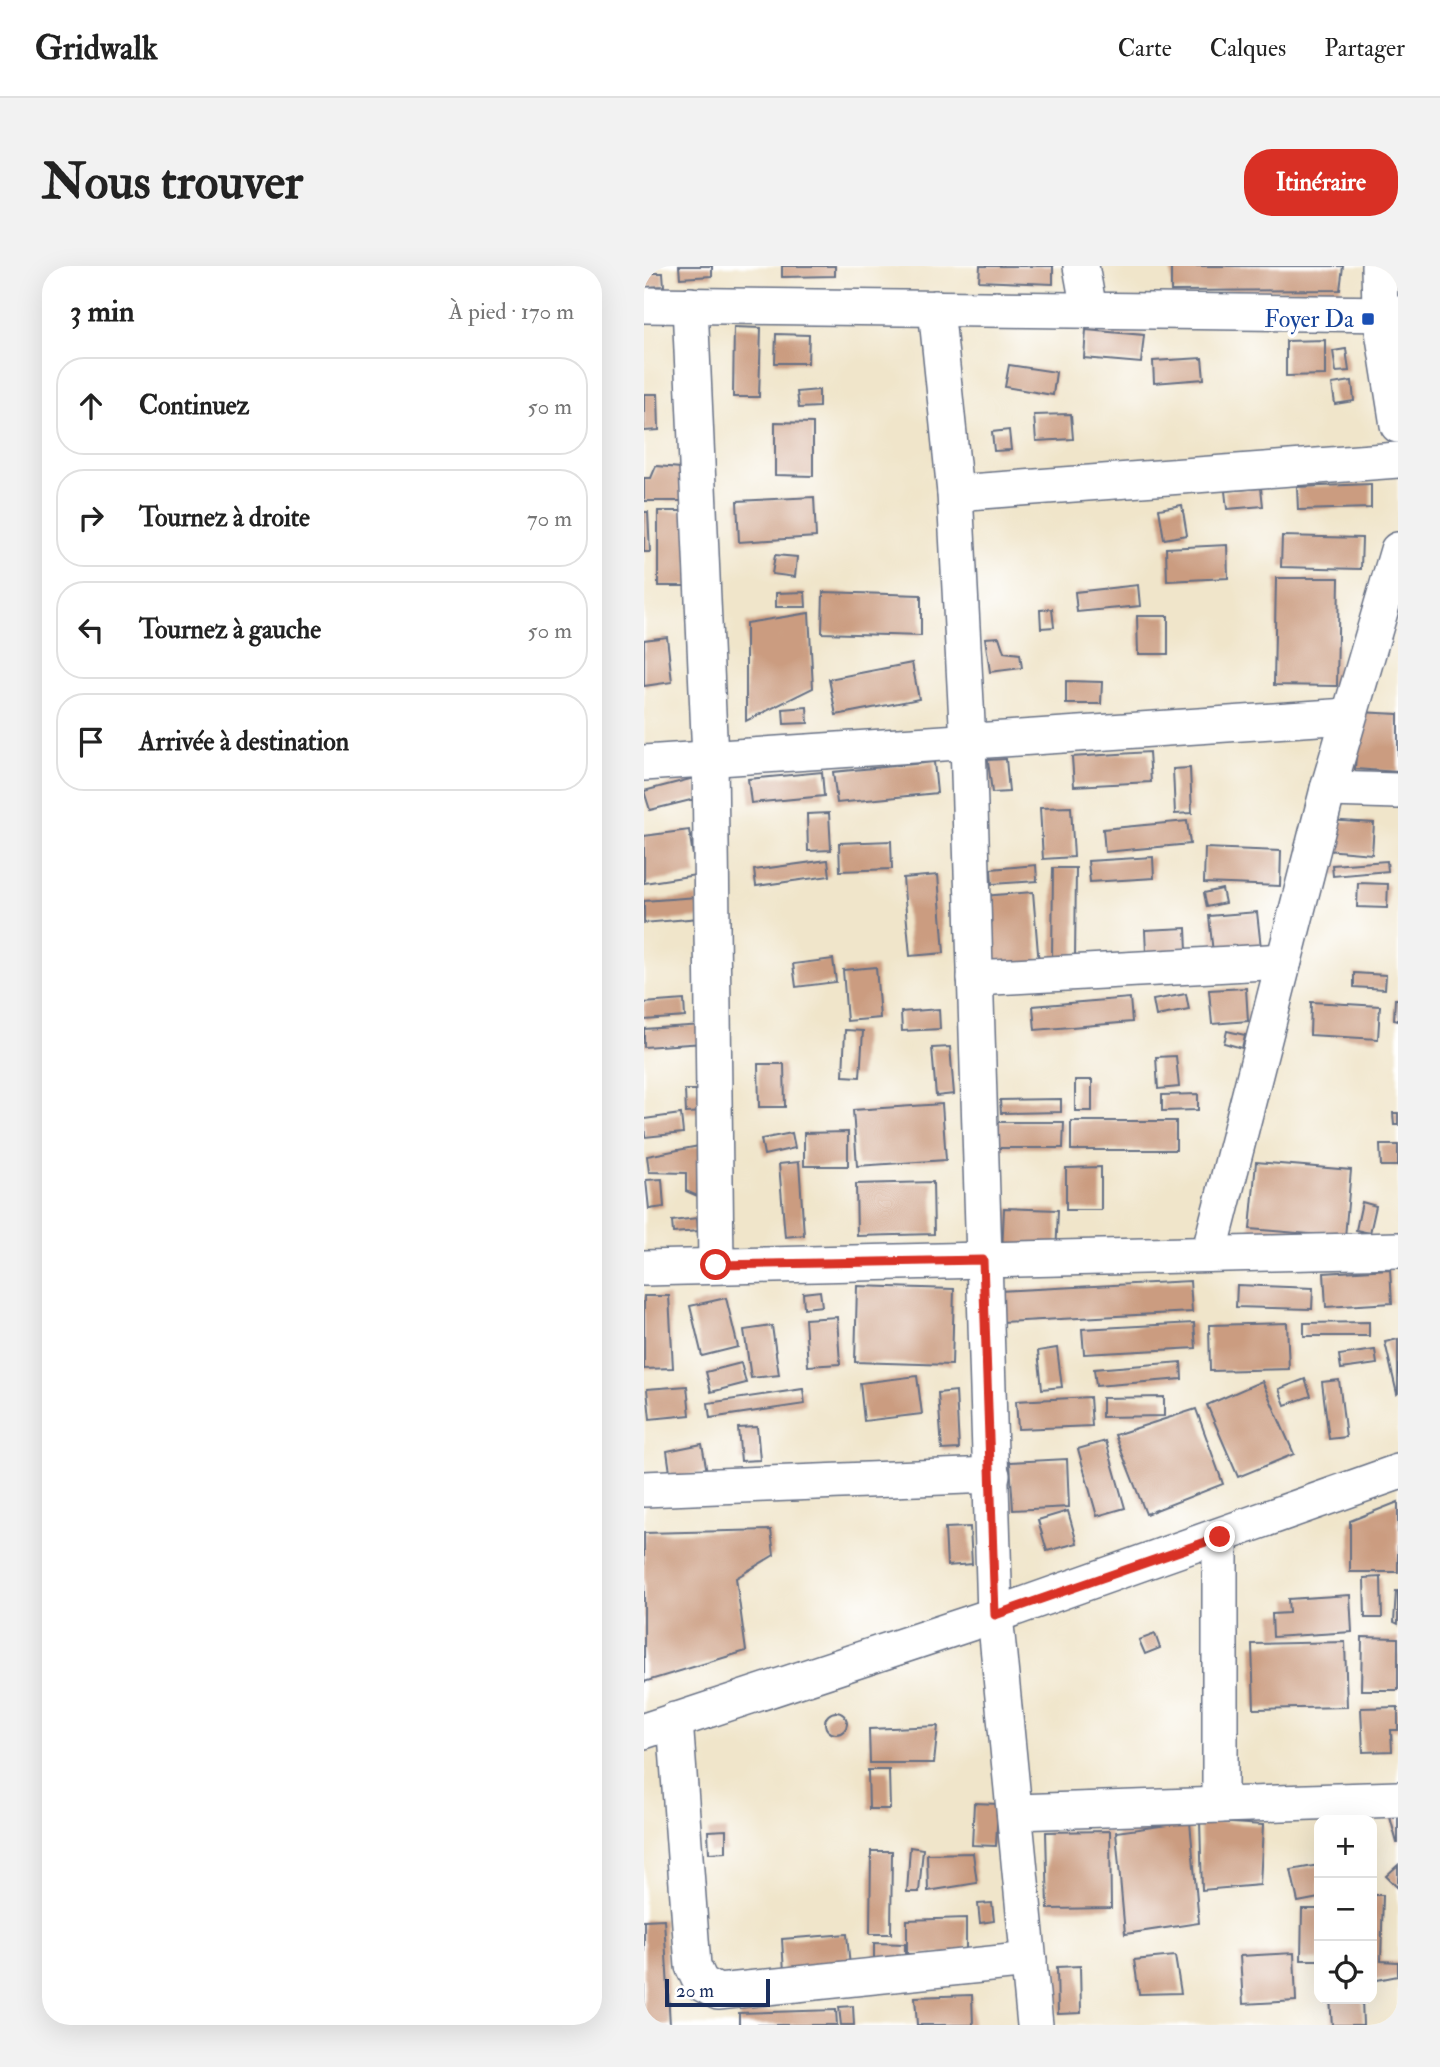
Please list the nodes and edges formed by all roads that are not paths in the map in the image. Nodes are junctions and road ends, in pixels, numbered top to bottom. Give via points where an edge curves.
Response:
1 (1081, 266) edge
2 (1379, 266) edge
3 (644, 305) edge
4 (690, 305) junction
5 (936, 308) junction
6 (1088, 310) junction
7 (1389, 313) edge
8 (1398, 425) edge
9 (1398, 460) edge
10 (955, 493) junction
11 (1398, 550) edge
12 (1349, 716) junction
13 (968, 743) junction
14 (709, 758) junction
15 (644, 763) edge
16 (1328, 789) junction
17 (1398, 791) edge
18 (1284, 961) junction
19 (975, 978) junction
20 (1398, 1250) edge
21 (1209, 1254) junction
22 (983, 1260) junction
23 (716, 1265) junction
24 (644, 1268) edge
25 (1398, 1472) edge
26 (992, 1475) junction
27 (644, 1489) edge
28 (1220, 1537) junction
29 (995, 1615) junction
30 (660, 1726) edge
31 (1398, 1799) edge
32 (1220, 1805) junction
33 (1016, 1812) junction
34 (1029, 1960) junction
35 (1035, 2025) edge

1 - 6 street
2 - 7 street
3 - 4 street
4 - 5 street
4 - 14 street
5 - 6 street
5 - 10 street
6 - 7 street
7 - 8 street
9 - 10 street
10 - 13 street
11 - 12 street
12 - 13 street
12 - 16 street
13 - 14 street
13 - 19 street
14 - 15 street
14 - 23 street
16 - 17 street
16 - 18 street
18 - 19 street
18 - 21 street
19 - 22 street
20 - 21 street
21 - 22 street
22 - 23 street
22 - 26 street
23 - 24 street
25 - 28 street
26 - 27 street
26 - 29 street
28 - 29 street
28 - 32 street
29 - 30 street
29 - 33 street
30 - 34 street via 693,1966 701,1983 718,1992
31 - 32 street
32 - 33 street
33 - 34 street
34 - 35 street

